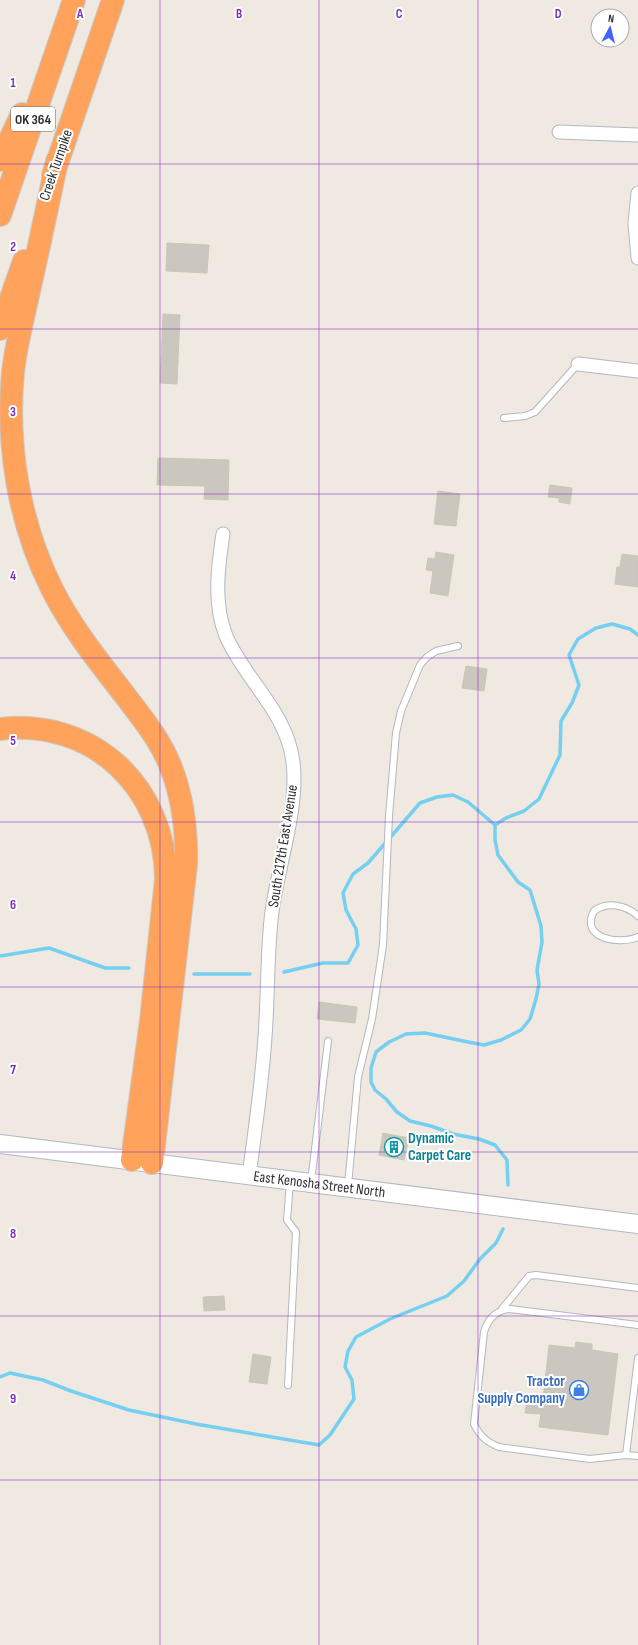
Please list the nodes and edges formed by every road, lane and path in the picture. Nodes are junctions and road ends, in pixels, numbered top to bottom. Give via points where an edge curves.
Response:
1 (74, 0) edge
2 (113, 0) edge
3 (66, 23) junction
4 (559, 132) dead end
5 (638, 135) edge
6 (0, 160) edge
7 (58, 161) junction
8 (638, 193) edge
9 (0, 215) edge
10 (638, 258) edge
11 (0, 330) edge
12 (578, 364) joint
13 (638, 371) edge
14 (504, 418) dead end
15 (223, 534) dead end
16 (458, 646) dead end
17 (0, 729) edge
18 (638, 916) edge
19 (638, 937) edge
20 (328, 1041) dead end
21 (0, 1144) edge
22 (142, 1162) junction
23 (249, 1176) junction
24 (290, 1181) junction
25 (311, 1184) junction
26 (348, 1188) junction
27 (638, 1224) edge
28 (638, 1288) edge
29 (502, 1310) junction
30 (638, 1325) edge
31 (638, 1358) edge
32 (288, 1384) dead end
33 (626, 1455) junction
34 (638, 1456) edge

1 - 3 highway, OK 364
2 - 7 highway, Creek Turnpike / OK 364
3 - 6 highway
3 - 9 highway, OK 364
4 - 5 street
7 - 11 highway, Creek Turnpike / OK 364
7 - 22 highway via 15,354 12,399 16,472 27,523 52,589 80,635 146,723 169,763 182,803 186,840 186,864
8 - 10 street via 635,223
12 - 13 street
12 - 14 lane via 535,412 525,416
15 - 23 street, South 217th East Avenue via 217,585 226,635 284,730 290,745 293,769 291,810 271,920 266,1035
16 - 26 lane via 436,651 420,665 401,711 396,733 383,945 372,1019 358,1076
17 - 22 highway via 38,729 76,739 109,758 138,788 152,811 164,848 166,879 144,1070
18 - 19 lane via 623,907 606,905 594,911 590,920 596,933 606,939 620,941
20 - 25 lane
21 - 22 main road, East Kenosha Street North
22 - 23 main road, East Kenosha Street North
23 - 24 main road, East Kenosha Street North
24 - 25 main road, East Kenosha Street North
24 - 32 lane via 287,1220 296,1232
25 - 26 main road, East Kenosha Street North
26 - 27 main road, East Kenosha Street North
28 - 29 lane via 529,1276
29 - 30 lane
29 - 33 lane via 487,1323 484,1332 474,1424 479,1434 488,1443 499,1447 590,1459
31 - 33 lane
33 - 34 lane

